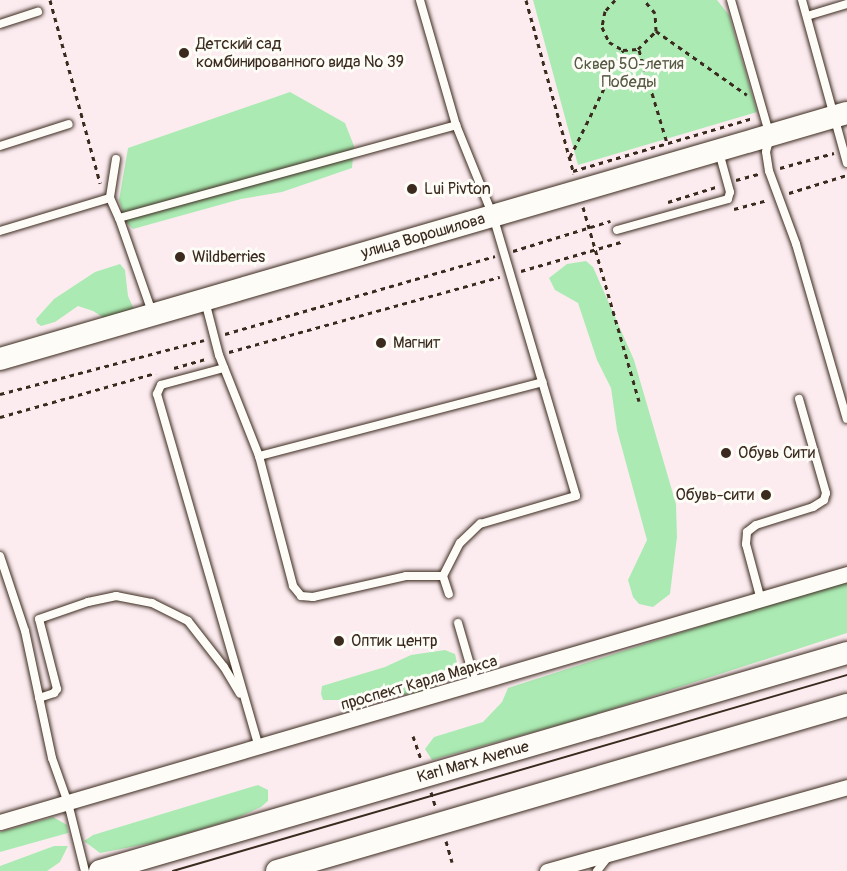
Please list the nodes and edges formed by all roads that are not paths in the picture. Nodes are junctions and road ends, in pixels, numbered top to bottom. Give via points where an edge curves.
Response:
1 (420, 0) edge
2 (731, 0) edge
3 (802, 0) edge
4 (847, 4) edge
5 (38, 12) dead end
6 (807, 16) junction
7 (0, 24) edge
8 (840, 115) edge
9 (69, 124) dead end
10 (456, 125) junction
11 (767, 125) junction
12 (0, 146) edge
13 (719, 150) junction
14 (116, 159) dead end
15 (847, 163) edge
16 (107, 199) junction
17 (493, 216) junction
18 (119, 218) junction
19 (617, 230) dead end
20 (0, 231) edge
21 (204, 300) junction
22 (153, 315) junction
23 (0, 359) edge
24 (224, 368) junction
25 (543, 382) junction
26 (799, 399) dead end
27 (847, 419) edge
28 (259, 456) junction
29 (0, 556) edge
30 (847, 574) edge
31 (443, 576) junction
32 (449, 594) dead end
33 (761, 600) junction
34 (458, 623) dead end
35 (847, 653) edge
36 (476, 685) junction
37 (39, 698) junction
38 (246, 703) junction
39 (847, 705) edge
40 (259, 748) junction
41 (847, 787) edge
42 (68, 803) junction
43 (0, 822) edge
44 (612, 854) junction
45 (552, 870) edge
46 (85, 871) edge
47 (100, 871) edge
48 (277, 871) edge
49 (597, 871) edge

1 - 10 lane
2 - 11 lane
3 - 6 lane
4 - 6 lane
5 - 7 lane
6 - 8 lane
8 - 11 main road, улица Ворошилова
8 - 15 lane
9 - 12 lane
10 - 17 lane
10 - 18 lane
11 - 13 main road, улица Ворошилова
11 - 27 lane via 769,171 796,244
13 - 17 main road, улица Ворошилова
13 - 19 lane via 731,195 726,201
14 - 16 lane
16 - 18 lane
16 - 20 lane
17 - 21 main road, улица Ворошилова
17 - 25 lane
18 - 22 lane
21 - 22 main road, улица Ворошилова
21 - 24 lane
22 - 23 main road, улица Ворошилова
24 - 28 lane
24 - 38 lane via 161,385 156,391
25 - 28 lane
25 - 31 lane via 576,496 480,524 460,543
26 - 33 lane via 826,493 824,500 813,507 756,525 747,532 746,543
28 - 31 lane via 293,586 301,596 313,597 406,576
29 - 37 lane via 25,632
30 - 33 street, проспект Карла Маркса
31 - 32 lane
33 - 36 street, проспект Карла Маркса
34 - 36 lane
35 - 47 main road, Karl Marx Avenue
36 - 40 street, проспект Карла Маркса
37 - 38 lane via 57,688 38,624 40,617 105,598 130,597 172,611 188,621
37 - 42 lane via 52,758
38 - 40 lane
39 - 48 main road
40 - 42 street, проспект Карла Маркса
41 - 44 street
42 - 43 street, проспект Карла Маркса
42 - 46 lane
44 - 45 street
44 - 49 lane

